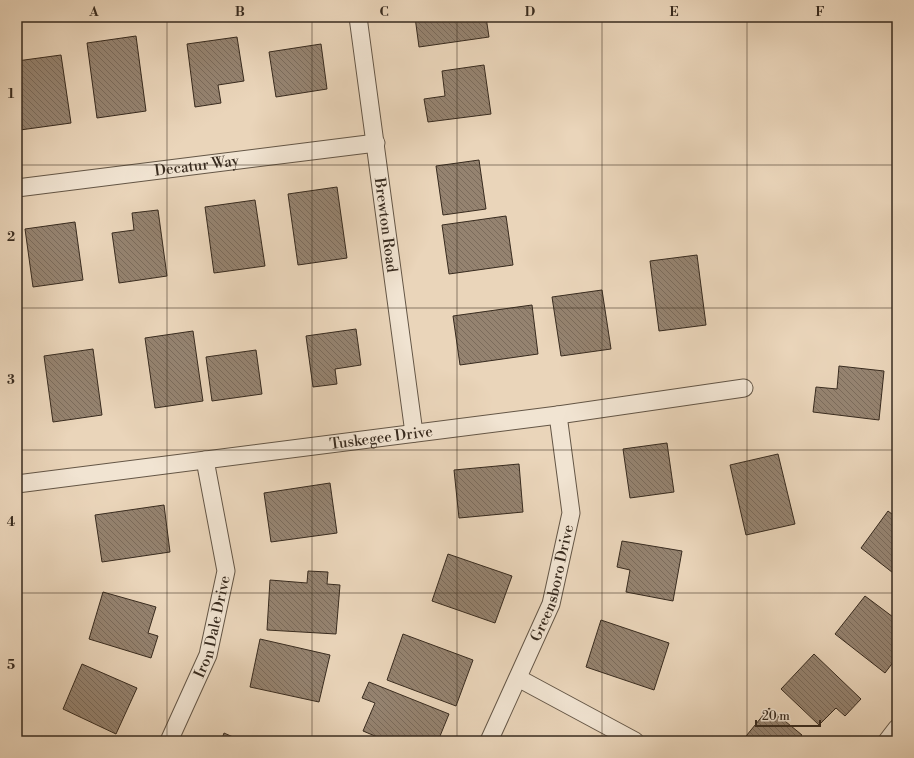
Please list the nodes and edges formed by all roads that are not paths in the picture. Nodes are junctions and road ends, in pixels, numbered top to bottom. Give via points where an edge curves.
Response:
1 (358, 17) edge
2 (376, 143) junction
3 (17, 188) edge
4 (744, 388) dead end
5 (558, 415) junction
6 (414, 433) junction
7 (205, 460) junction
8 (17, 484) edge
9 (518, 678) junction
10 (897, 728) edge
11 (169, 741) edge
12 (489, 741) edge
13 (635, 741) edge
14 (886, 741) edge

1 - 2 street, Brewton Road
2 - 3 street, Decatur Way
2 - 6 street, Brewton Road
4 - 5 street, Tuskegee Drive
5 - 6 street, Tuskegee Drive
5 - 9 street, Greensboro Drive via 571,513 551,604
6 - 7 street, Tuskegee Drive
7 - 8 street, Tuskegee Drive
7 - 11 street, Iron Dale Drive via 226,571 208,655
9 - 12 street, Greensboro Drive
9 - 13 street
10 - 14 street

